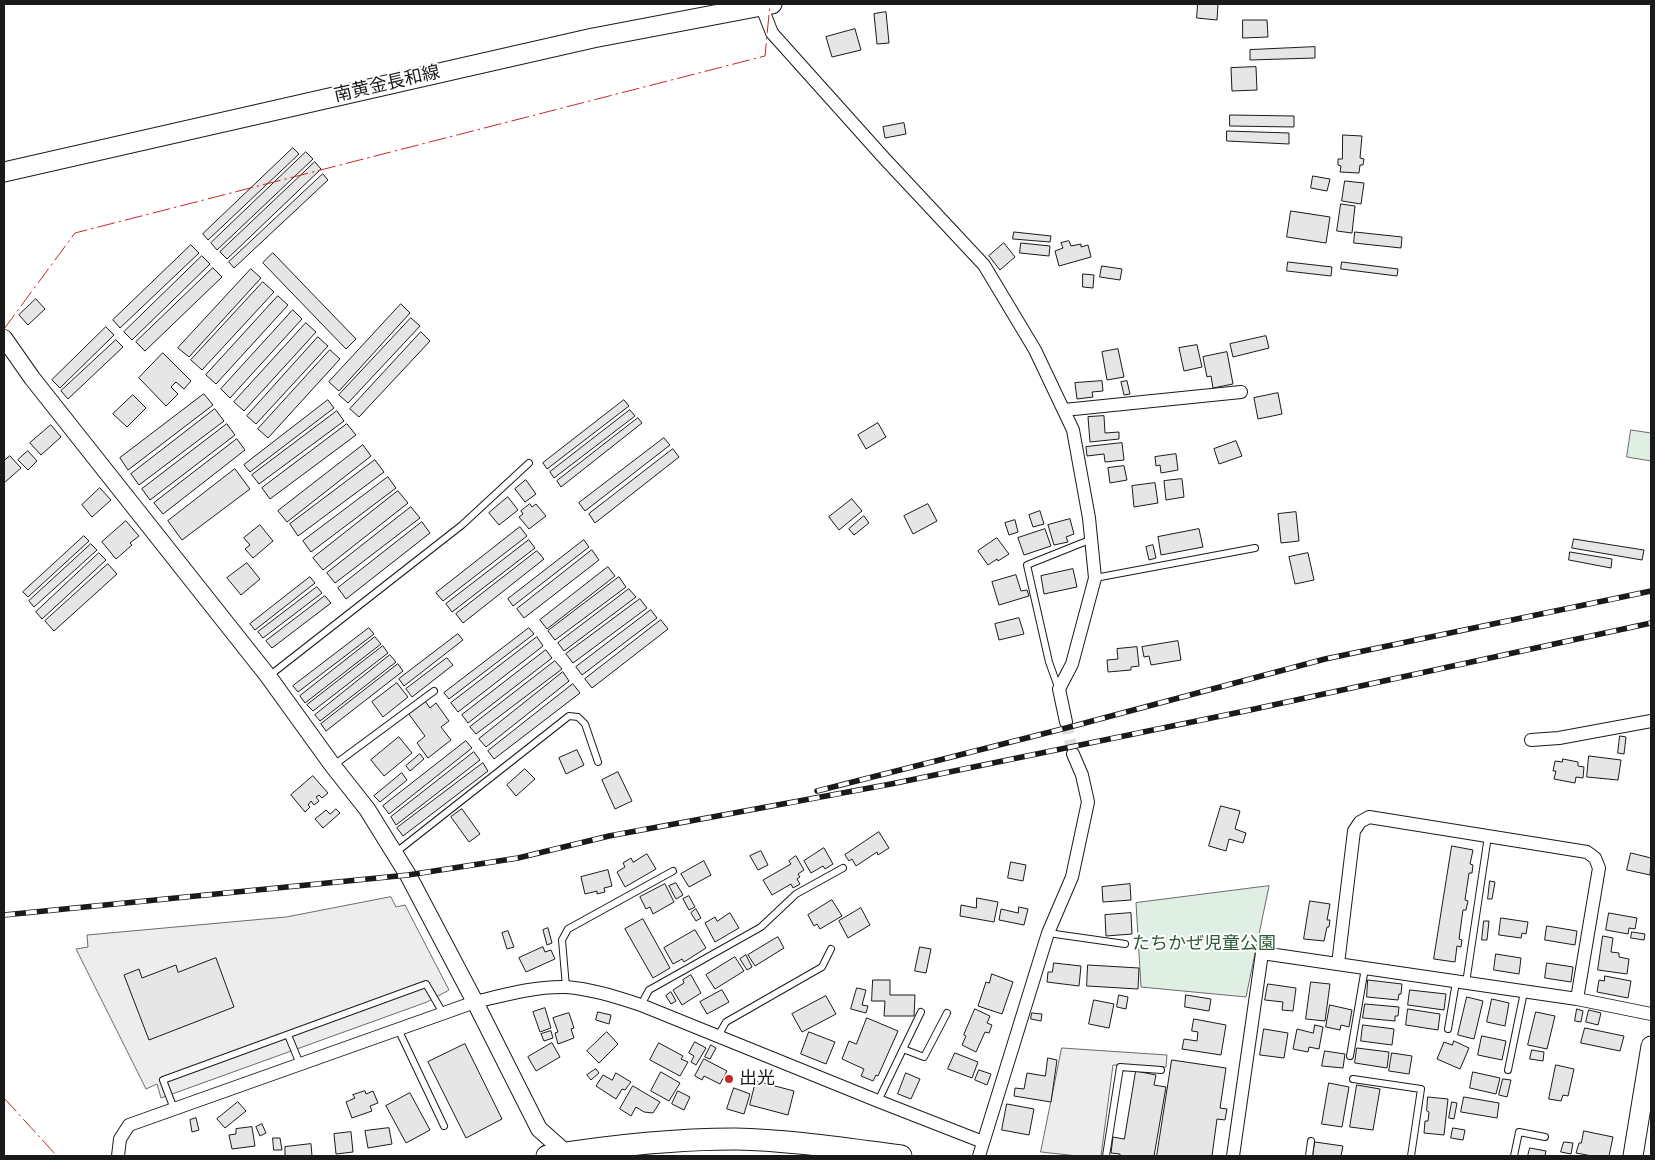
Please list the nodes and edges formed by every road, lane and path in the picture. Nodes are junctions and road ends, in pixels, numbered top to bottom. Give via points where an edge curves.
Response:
1 (764, 4) edge
2 (4, 172) edge
3 (4, 338) edge
4 (1241, 392) dead end
5 (1064, 410) junction
6 (529, 463) dead end
7 (1092, 539) junction
8 (1256, 548) dead end
9 (1095, 578) junction
10 (268, 676) junction
11 (1059, 689) junction
12 (434, 691) dead end
13 (1651, 721) edge
14 (1066, 722) tunnel mouth
15 (1531, 740) dead end
16 (1073, 754) tunnel mouth
17 (598, 762) dead end
18 (333, 766) junction
19 (1488, 836) junction
20 (394, 853) junction
21 (843, 868) dead end
22 (672, 871) dead end
23 (1048, 934) junction
24 (1125, 944) dead end
25 (831, 949) dead end
26 (1338, 964) junction
27 (1365, 968) junction
28 (1461, 982) junction
29 (566, 988) junction
30 (1524, 992) junction
31 (1577, 999) junction
32 (475, 1002) junction
33 (641, 1005) junction
34 (921, 1012) dead end
35 (443, 1013) junction
36 (947, 1013) dead end
37 (1651, 1014) edge
38 (398, 1029) junction
39 (1448, 1029) dead end
40 (288, 1035) junction
41 (718, 1036) junction
42 (1651, 1046) edge
43 (903, 1049) junction
44 (1350, 1056) dead end
45 (300, 1064) junction
46 (1161, 1070) dead end
47 (1508, 1070) dead end
48 (1353, 1079) dead end
49 (878, 1102) junction
50 (174, 1109) junction
51 (444, 1126) dead end
52 (1545, 1137) dead end
53 (1311, 1141) dead end
54 (984, 1142) junction
55 (811, 1150) edge
56 (561, 1155) edge
57 (118, 1156) edge
58 (901, 1156) edge
59 (979, 1156) edge
60 (1106, 1156) edge
61 (1233, 1156) edge
62 (1309, 1156) edge
63 (1411, 1156) edge
64 (1514, 1156) edge
65 (1633, 1156) edge

1 - 2 main road, 南黄金長和線 via 593,38
1 - 5 street via 772,33 984,265 1035,350
3 - 10 street via 32,378
4 - 5 street
5 - 7 street via 1073,430
6 - 10 lane via 462,525
7 - 9 street
7 - 11 lane via 1028,565 1049,662
8 - 9 lane
9 - 11 street via 1072,664
10 - 18 street
11 - 14 street
12 - 18 lane
13 - 15 street
16 - 23 street via 1088,802 1072,877
17 - 20 lane via 585,724 578,717 569,716
18 - 20 street via 367,809
19 - 26 street via 1368,817 1360,822 1354,831
19 - 28 lane
19 - 31 street via 1587,852 1595,858 1599,868
20 - 32 street
21 - 33 lane via 796,894 761,926 649,990
22 - 29 lane via 568,929 562,940
23 - 24 lane
23 - 54 street
25 - 41 lane via 822,967 726,1022
26 - 27 street
26 - 61 street via 1262,953
27 - 28 street
27 - 44 lane
28 - 30 street
28 - 39 lane
29 - 32 street via 518,992
29 - 33 street via 602,993
30 - 31 street
30 - 47 lane
31 - 37 street
32 - 35 street
32 - 56 street via 539,1129
33 - 41 street
34 - 43 lane
35 - 38 street
35 - 40 lane via 426,984
36 - 43 lane via 924,1057
38 - 45 street
38 - 51 lane
40 - 45 lane
40 - 50 lane via 163,1080
41 - 49 street
42 - 65 main road
43 - 49 lane
45 - 50 street
46 - 60 lane via 1120,1067
48 - 63 lane via 1421,1089
49 - 54 street
50 - 57 street via 129,1125 120,1139
52 - 64 lane via 1519,1132
53 - 62 lane
54 - 59 street
55 - 56 highway via 736,1139 612,1147
55 - 58 highway

